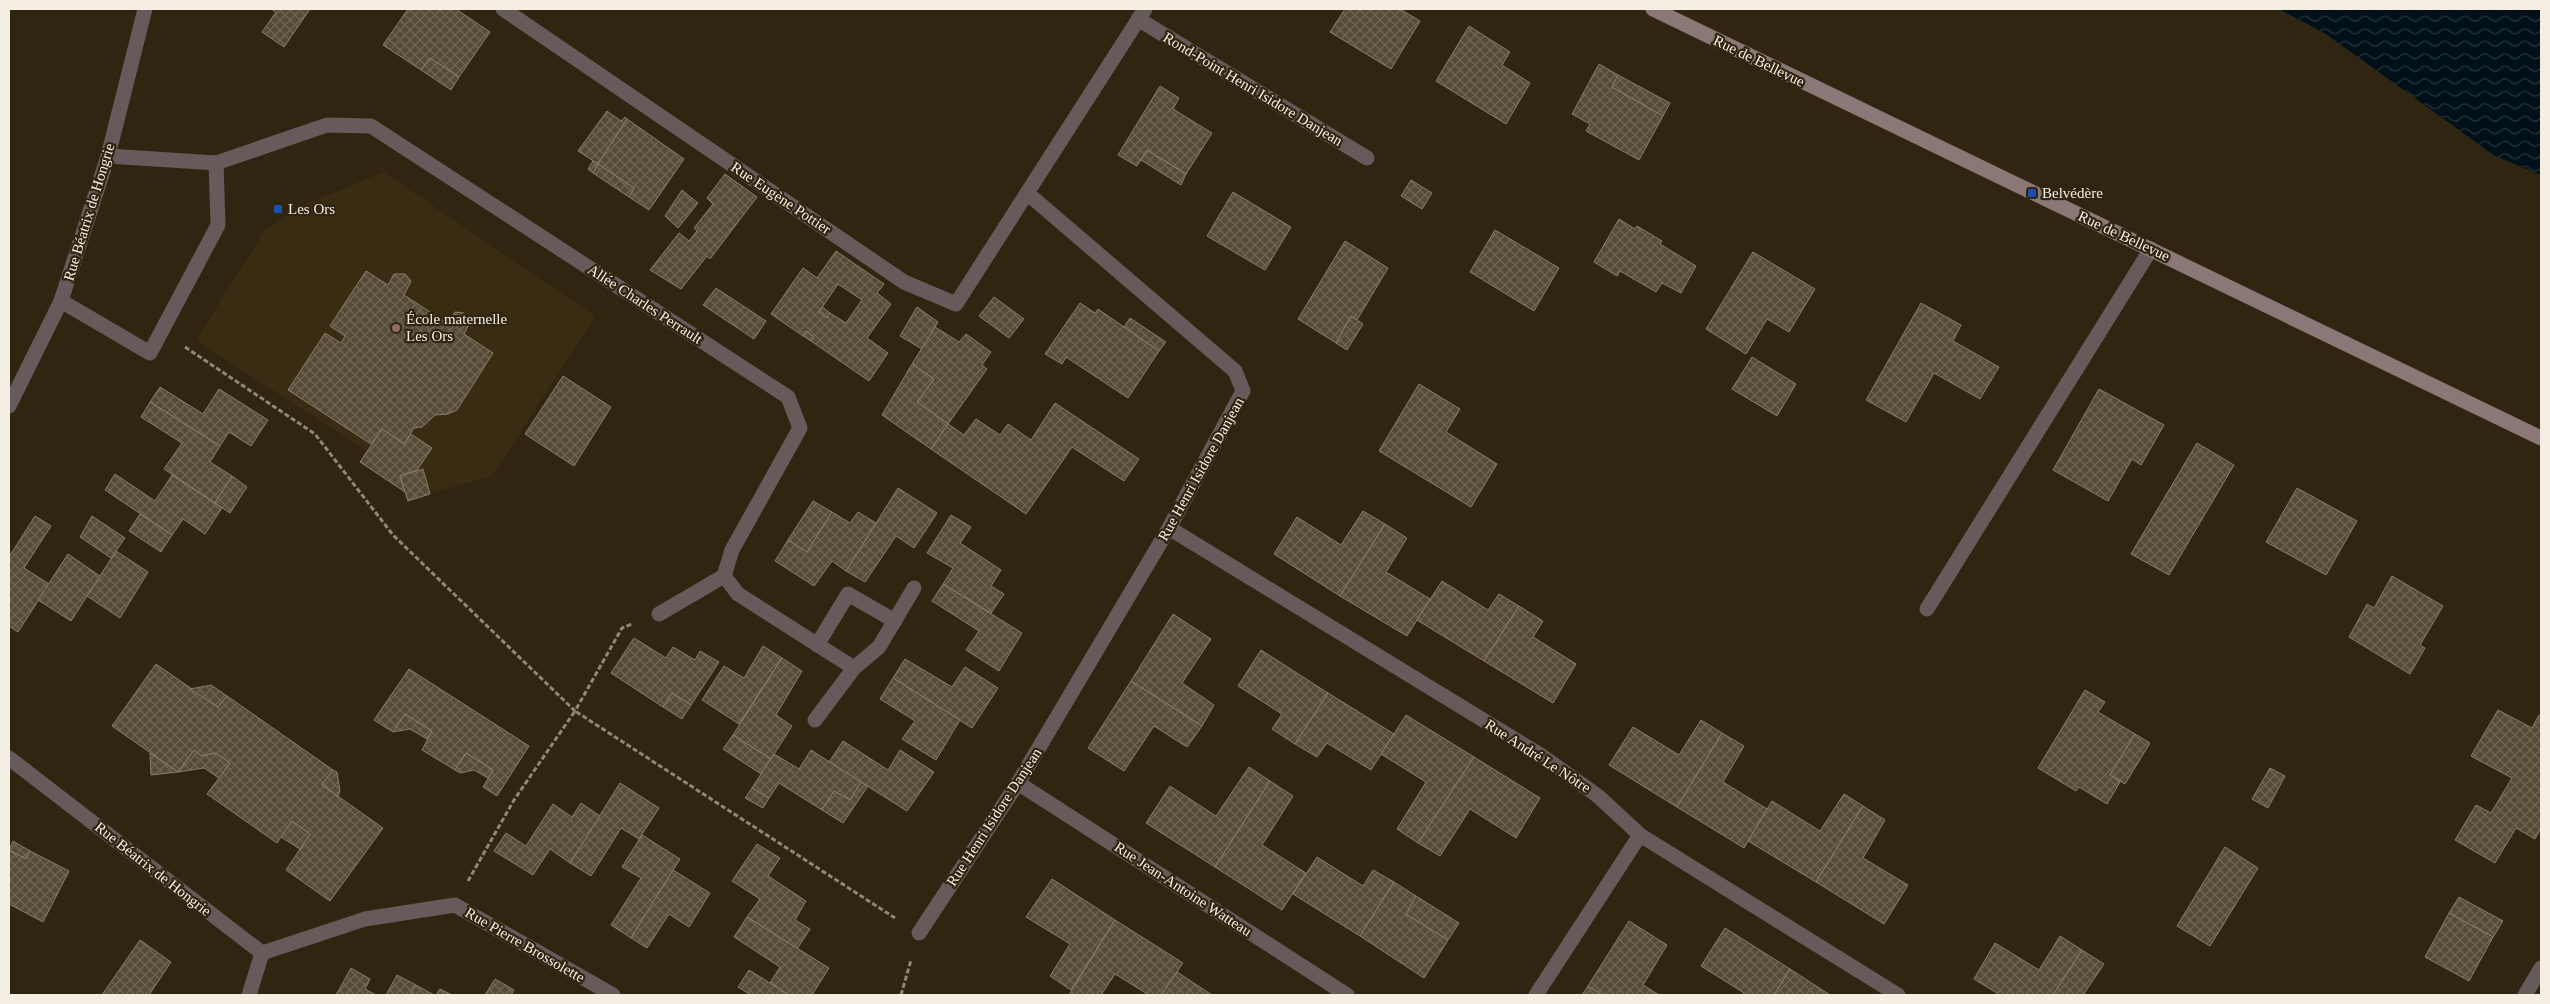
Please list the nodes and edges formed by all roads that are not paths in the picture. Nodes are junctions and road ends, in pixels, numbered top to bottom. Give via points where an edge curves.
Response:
1 (146, 9) edge
2 (503, 9) edge
3 (1653, 9) edge
4 (1142, 14) edge
5 (108, 156) junction
6 (1368, 158) dead end
7 (216, 163) junction
8 (1027, 193) junction
9 (2151, 249) junction
10 (62, 301) junction
11 (9, 406) edge
12 (2541, 438) edge
13 (1169, 528) junction
14 (724, 576) junction
15 (914, 588) dead end
16 (1927, 609) dead end
17 (659, 614) road end
18 (895, 621) junction
19 (817, 645) junction
20 (854, 668) junction
21 (815, 720) dead end
22 (9, 758) edge
23 (1018, 783) junction
24 (1640, 835) junction
25 (918, 933) road end
26 (262, 953) junction
27 (2541, 968) edge
28 (249, 995) edge
29 (613, 995) edge
30 (1347, 995) edge
31 (1536, 995) edge
32 (1898, 995) edge
33 (2525, 995) edge

1 - 5 street, Rue Béatrix de Hongrie
2 - 8 street, Rue Eugène Pottier via 904,282 956,304
3 - 9 street, Rue de Bellevue
4 - 6 street, Rond-Point Henri Isidore Danjean
4 - 8 street
5 - 7 street, Allée Charles Perrault
5 - 10 street, Rue Béatrix de Hongrie
7 - 10 street via 218,225 150,353
7 - 14 street, Allée Charles Perrault via 327,125 371,126 788,397 800,428 732,550
8 - 13 street, Rue Henri Isidore Danjean via 1235,371 1243,392
9 - 12 street, Rue de Bellevue
9 - 16 street
10 - 11 street, Rue Béatrix de Hongrie
13 - 23 street, Rue Henri Isidore Danjean
13 - 24 street, Rue André Le Nôtre via 1542,756 1598,796
14 - 17 street
14 - 19 street via 738,594
15 - 18 street
18 - 19 street via 848,594
18 - 20 street via 880,647
19 - 20 street
20 - 21 street
22 - 26 street, Rue Béatrix de Hongrie
23 - 25 street, Rue Henri Isidore Danjean
23 - 30 street, Rue Jean-Antoine Watteau
24 - 31 street
24 - 32 street, Rue André Le Nôtre
26 - 28 street
26 - 29 street, Rue Pierre Brossolette via 365,919 455,905
27 - 33 street

